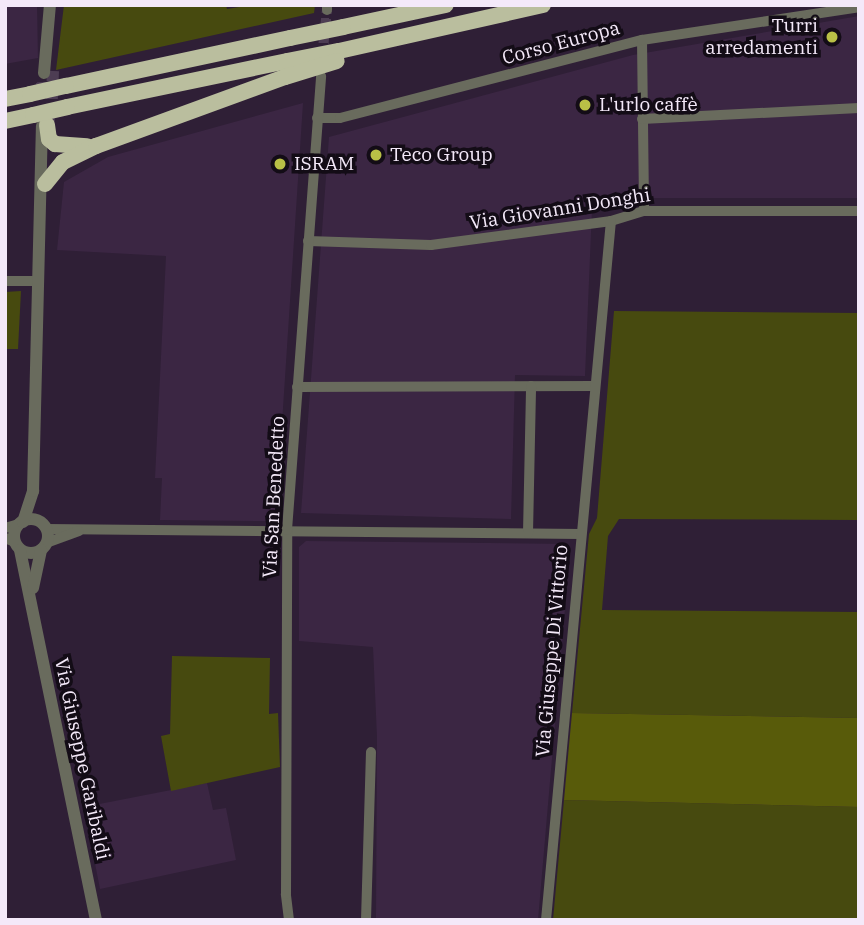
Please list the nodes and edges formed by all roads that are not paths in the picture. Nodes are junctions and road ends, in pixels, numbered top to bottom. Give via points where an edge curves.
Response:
1 (50, 5) edge
2 (446, 5) edge
3 (543, 5) edge
4 (859, 7) edge
5 (642, 40) junction
6 (286, 69) junction
7 (48, 72) tunnel mouth
8 (321, 76) dead end
9 (5, 99) edge
10 (859, 108) edge
11 (317, 118) junction
12 (642, 119) junction
13 (5, 121) edge
14 (44, 126) junction
15 (96, 146) junction
16 (45, 184) junction
17 (41, 208) junction
18 (644, 211) junction
19 (859, 211) edge
20 (611, 221) junction
21 (308, 241) junction
22 (5, 281) edge
23 (38, 281) junction
24 (531, 386) junction
25 (595, 386) junction
26 (297, 387) junction
27 (33, 491) junction
28 (21, 523) junction
29 (5, 528) edge
30 (286, 530) junction
31 (528, 533) junction
32 (580, 534) junction
33 (44, 537) junction
34 (13, 543) edge
35 (30, 606) junction
36 (371, 752) dead end
37 (96, 920) edge
38 (289, 920) edge
39 (366, 920) edge
40 (545, 920) edge

1 - 7 street
2 - 9 highway, bridge
3 - 6 highway, bridge via 431,29
4 - 5 street, Corso Europa
5 - 11 street, Corso Europa via 340,118
5 - 12 street
6 - 14 highway, bridge via 67,107
6 - 15 highway
8 - 11 street, Via San Benedetto
10 - 12 street
11 - 21 street, Via San Benedetto
12 - 18 street
13 - 14 highway
14 - 15 highway via 67,147
14 - 16 street, Via Giuseppe Garibaldi
14 - 17 street, Via Giuseppe Garibaldi
15 - 16 highway via 63,162
16 - 17 street, Via Giuseppe Garibaldi
17 - 23 street, Via Giuseppe Garibaldi
18 - 19 street, Via Giovanni Donghi
18 - 20 street, Via Giovanni Donghi
20 - 21 street, Via Giovanni Donghi via 431,245
20 - 25 street, Via Giuseppe Di Vittorio
21 - 26 street, Via San Benedetto
22 - 23 street
23 - 27 street, Via Giuseppe Garibaldi
24 - 25 street
24 - 26 street
24 - 31 street
25 - 32 street, Via Giuseppe Di Vittorio
26 - 30 street, Via San Benedetto
27 - 28 street, Via Giuseppe Garibaldi
27 - 33 street, Via Giuseppe Garibaldi
28 - 29 street
28 - 33 street via 34,520
28 - 34 street, Via Giuseppe Garibaldi
30 - 31 street
30 - 33 street via 83,530
30 - 38 street, Via San Benedetto
31 - 32 street
32 - 40 street, Via Giuseppe Di Vittorio
33 - 34 street via 31,553
33 - 35 street, Via Giuseppe Garibaldi
34 - 35 street, Via Giuseppe Garibaldi
35 - 37 street, Via Giuseppe Garibaldi
36 - 39 street

